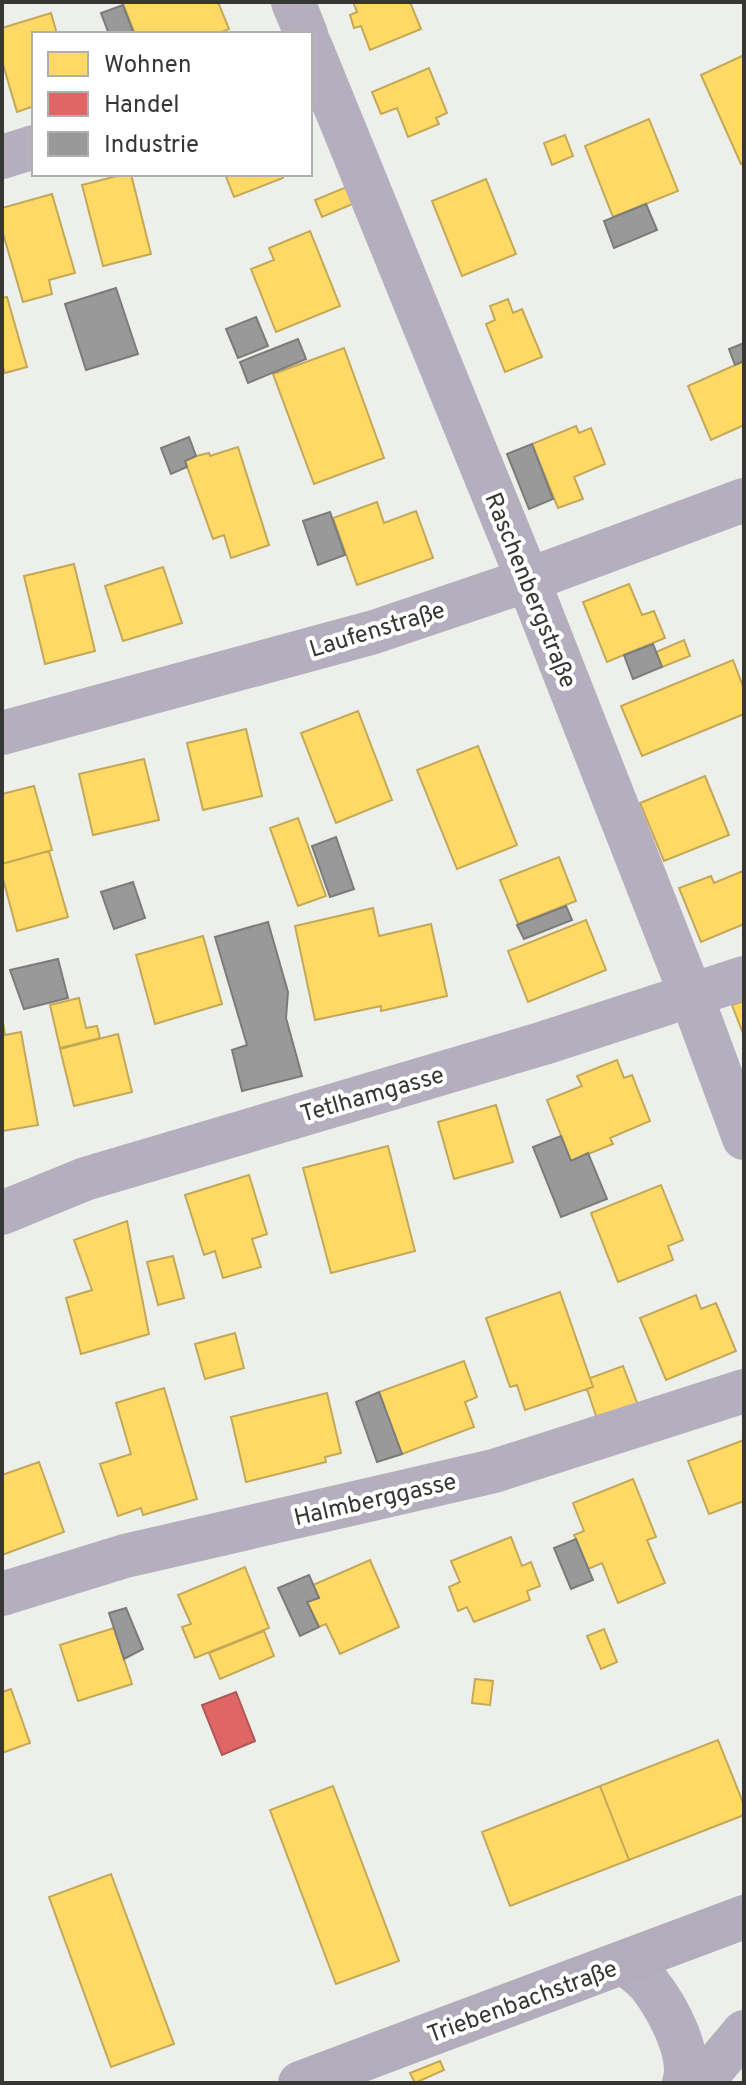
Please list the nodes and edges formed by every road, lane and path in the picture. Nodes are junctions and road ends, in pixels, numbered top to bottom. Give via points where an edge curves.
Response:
1 (293, 2) edge
2 (304, 32) edge
3 (312, 54) edge
4 (32, 148) edge
5 (2, 157) edge
6 (744, 500) edge
7 (528, 580) junction
8 (2, 733) edge
9 (744, 978) edge
10 (691, 995) junction
11 (744, 1138) edge
12 (2, 1213) edge
13 (744, 1391) edge
14 (2, 1594) edge
15 (744, 1917) edge
16 (625, 1963) junction
17 (744, 2032) edge
18 (300, 2083) edge
19 (684, 2083) edge
20 (701, 2083) edge

1 - 2 street, Raschenbergstraße
3 - 7 street, Raschenbergstraße
4 - 5 street
6 - 7 street, Laufenstraße
7 - 8 street, Laufenstraße via 374,632
7 - 10 street, Raschenbergstraße
9 - 10 street, Tetlhamgasse
10 - 11 street, Raschenbergstraße
10 - 12 street, Tetlhamgasse via 85,1179
13 - 14 street, Halmberggasse via 494,1471 125,1556
15 - 16 street, Triebenbachstraße
16 - 18 street, Triebenbachstraße
16 - 19 street via 649,1984 680,2038
17 - 20 street

